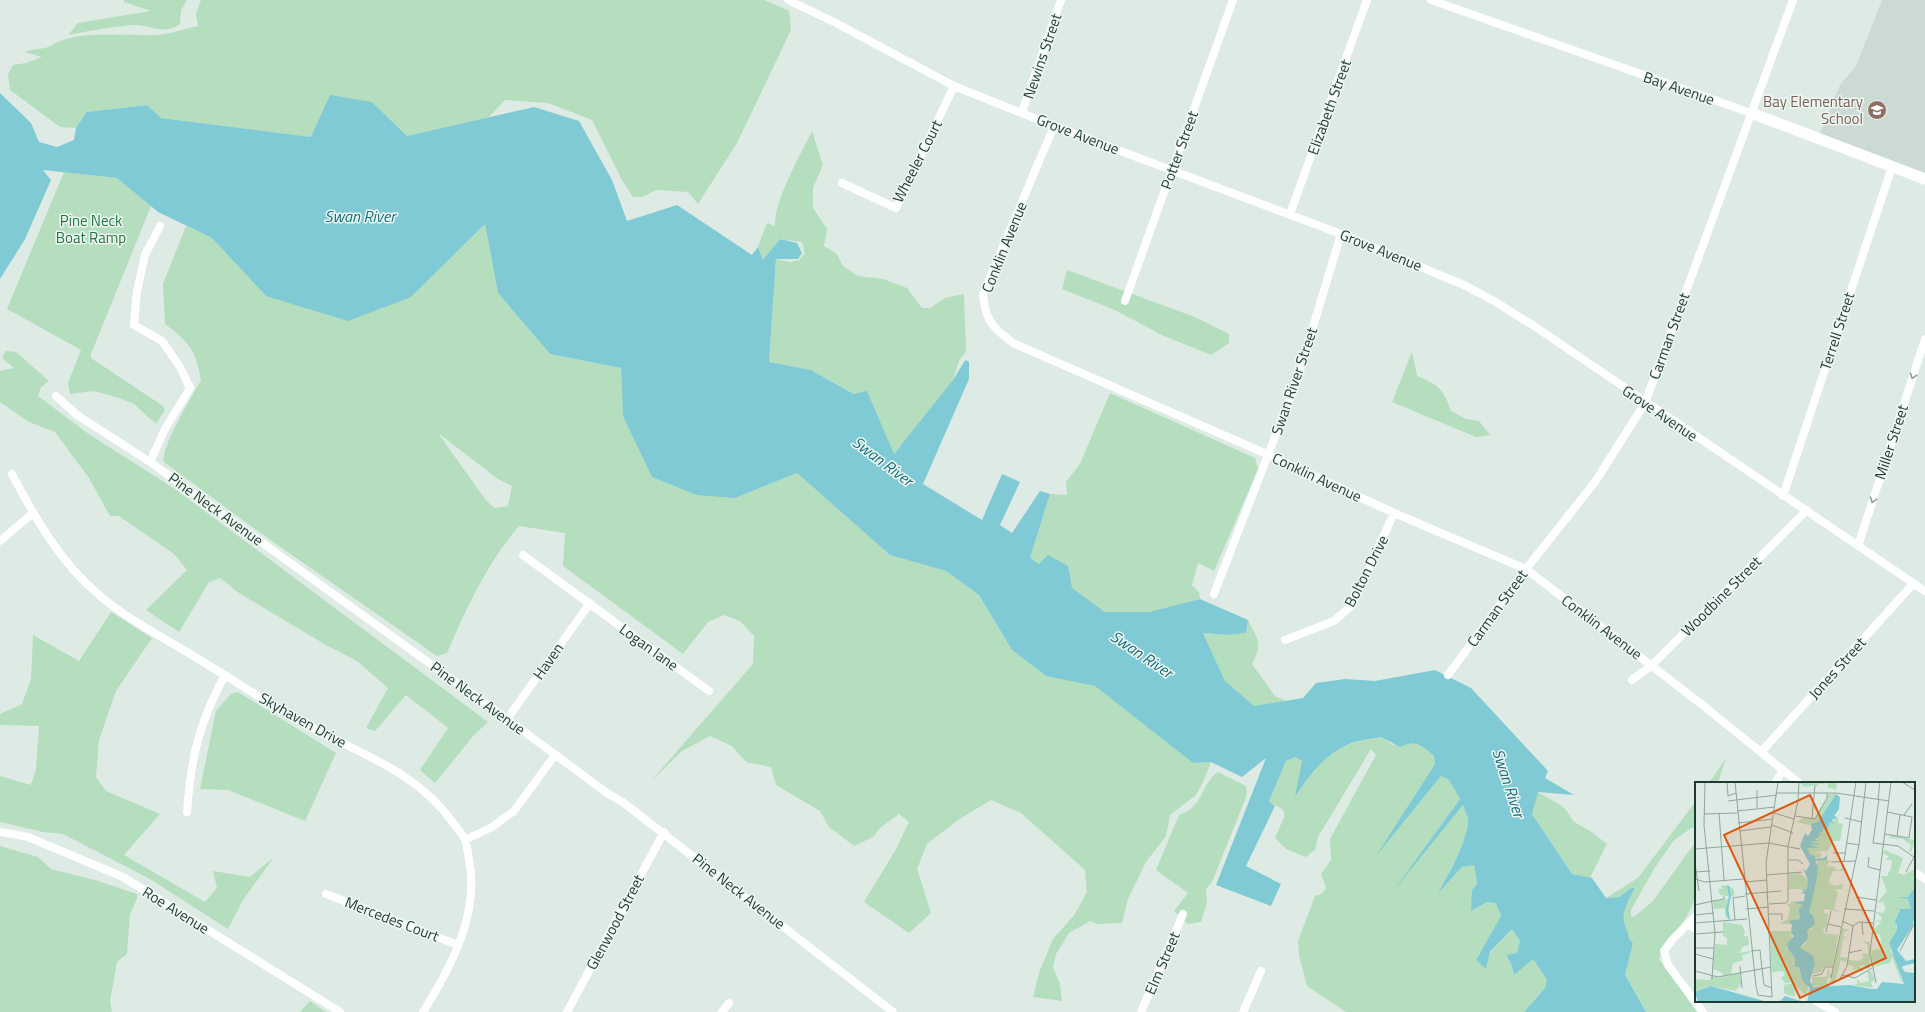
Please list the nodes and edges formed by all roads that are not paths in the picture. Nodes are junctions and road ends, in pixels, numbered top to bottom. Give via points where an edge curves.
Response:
1 (788, 0) edge
2 (1061, 0) edge
3 (1234, 0) edge
4 (1367, 0) edge
5 (1431, 0) edge
6 (1793, 0) edge
7 (954, 86) junction
8 (1022, 112) junction
9 (1751, 113) junction
10 (1054, 126) junction
11 (1892, 167) junction
12 (1172, 170) junction
13 (1925, 179) edge
14 (842, 183) dead end
15 (1290, 214) junction
16 (160, 226) dead end
17 (1341, 234) junction
18 (1125, 300) dead end
19 (1925, 339) edge
20 (56, 396) dead end
21 (1645, 403) junction
22 (1269, 455) junction
23 (150, 462) junction
24 (12, 474) dead end
25 (1783, 496) junction
26 (1807, 510) junction
27 (1394, 513) junction
28 (33, 514) junction
29 (0, 541) edge
30 (1858, 546) junction
31 (523, 555) dead end
32 (1526, 569) junction
33 (1913, 584) junction
34 (1925, 591) edge
35 (1214, 594) dead end
36 (590, 603) junction
37 (1285, 640) dead end
38 (1652, 665) junction
39 (225, 675) junction
40 (1448, 675) dead end
41 (1632, 680) dead end
42 (709, 691) dead end
43 (507, 719) junction
44 (1760, 752) junction
45 (555, 755) junction
46 (1783, 770) junction
47 (1776, 782) edge
48 (1798, 782) edge
49 (187, 812) dead end
50 (0, 832) edge
51 (664, 832) junction
52 (465, 840) junction
53 (1915, 873) edge
54 (1925, 879) edge
55 (326, 894) dead end
56 (1183, 914) dead end
57 (1695, 917) edge
58 (1688, 924) junction
59 (1695, 928) edge
60 (458, 945) junction
61 (1262, 971) dead end
62 (1695, 1001) edge
63 (1696, 1002) edge
64 (1818, 1002) edge
65 (729, 1003) dead end
66 (340, 1012) edge
67 (423, 1012) edge
68 (567, 1012) edge
69 (722, 1012) edge
70 (893, 1012) edge
71 (1141, 1012) edge
72 (1243, 1012) edge
73 (1703, 1012) edge
74 (1835, 1012) edge

1 - 7 street, Grove Avenue
2 - 8 street, Newins Street
3 - 12 street, Potter Street
4 - 15 street, Elizabeth Street
5 - 9 street, Bay Avenue
6 - 9 street, Carman Street
7 - 8 street, Grove Avenue
7 - 14 street, Wheeler Court via 896,208
8 - 10 street, Grove Avenue
9 - 11 street, Bay Avenue
9 - 21 street, Carman Street
10 - 12 street, Grove Avenue
10 - 22 street, Conklin Avenue via 983,294 987,317 995,329 1013,343
11 - 13 street, Bay Avenue
11 - 25 street, Terrell Street
12 - 15 street, Grove Avenue
12 - 18 street, Potter Street
15 - 17 street, Grove Avenue
16 - 23 street via 145,254 137,291 134,325 162,341 180,367 190,388 165,429
17 - 21 street, Grove Avenue via 1461,283 1494,301
17 - 22 street, Swan River Street via 1297,380
19 -> 30 street, Miller Street
20 - 23 street, Pine Neck Avenue via 77,415
21 - 25 street, Grove Avenue
21 - 32 street, Carman Street via 1595,482
22 - 27 street, Conklin Avenue
22 - 35 street, Swan River Street
23 - 43 street, Pine Neck Avenue
24 - 28 street, Skyhaven Drive
25 - 26 street, Grove Avenue
26 - 30 street, Grove Avenue
26 - 38 street, Woodbine Street
27 - 32 street, Conklin Avenue
27 - 37 street, Bolton Drive via 1352,606 1334,622
28 - 29 street
28 - 39 street, Skyhaven Drive via 56,548 86,584 100,596 132,619
30 - 33 street, Grove Avenue
31 - 36 street, Logan lane
32 - 38 street, Conklin Avenue
32 - 40 street, Carman Street
33 - 34 street, Grove Avenue
33 - 44 street, Jones Street
36 - 42 street, Logan lane
36 - 43 street, Haven
38 - 41 street, Woodbine Street
38 - 44 street, Conklin Avenue
39 - 49 street via 210,702 195,746
39 - 52 street, Skyhaven Drive via 306,724 374,758 420,787 447,814
43 - 45 street, Pine Neck Avenue
44 - 46 street, Conklin Avenue
45 - 51 street, Pine Neck Avenue
45 - 52 street via 514,811 492,827
46 - 47 street
46 - 48 street, Conklin Avenue
50 - 66 street, Roe Avenue via 28,837 123,877
51 - 68 street, Glenwood Street
51 - 70 street, Pine Neck Avenue
52 - 60 street, Skyhaven Drive via 472,875 472,896
53 - 54 street
55 - 60 street, Mercedes Court
56 - 71 street, Elm Street
57 - 58 street
58 - 59 street
58 - 62 street via 1664,951 1668,965
60 - 67 street, Skyhaven Drive via 441,983
61 - 72 street
63 - 73 street
64 - 74 street
65 - 69 street

